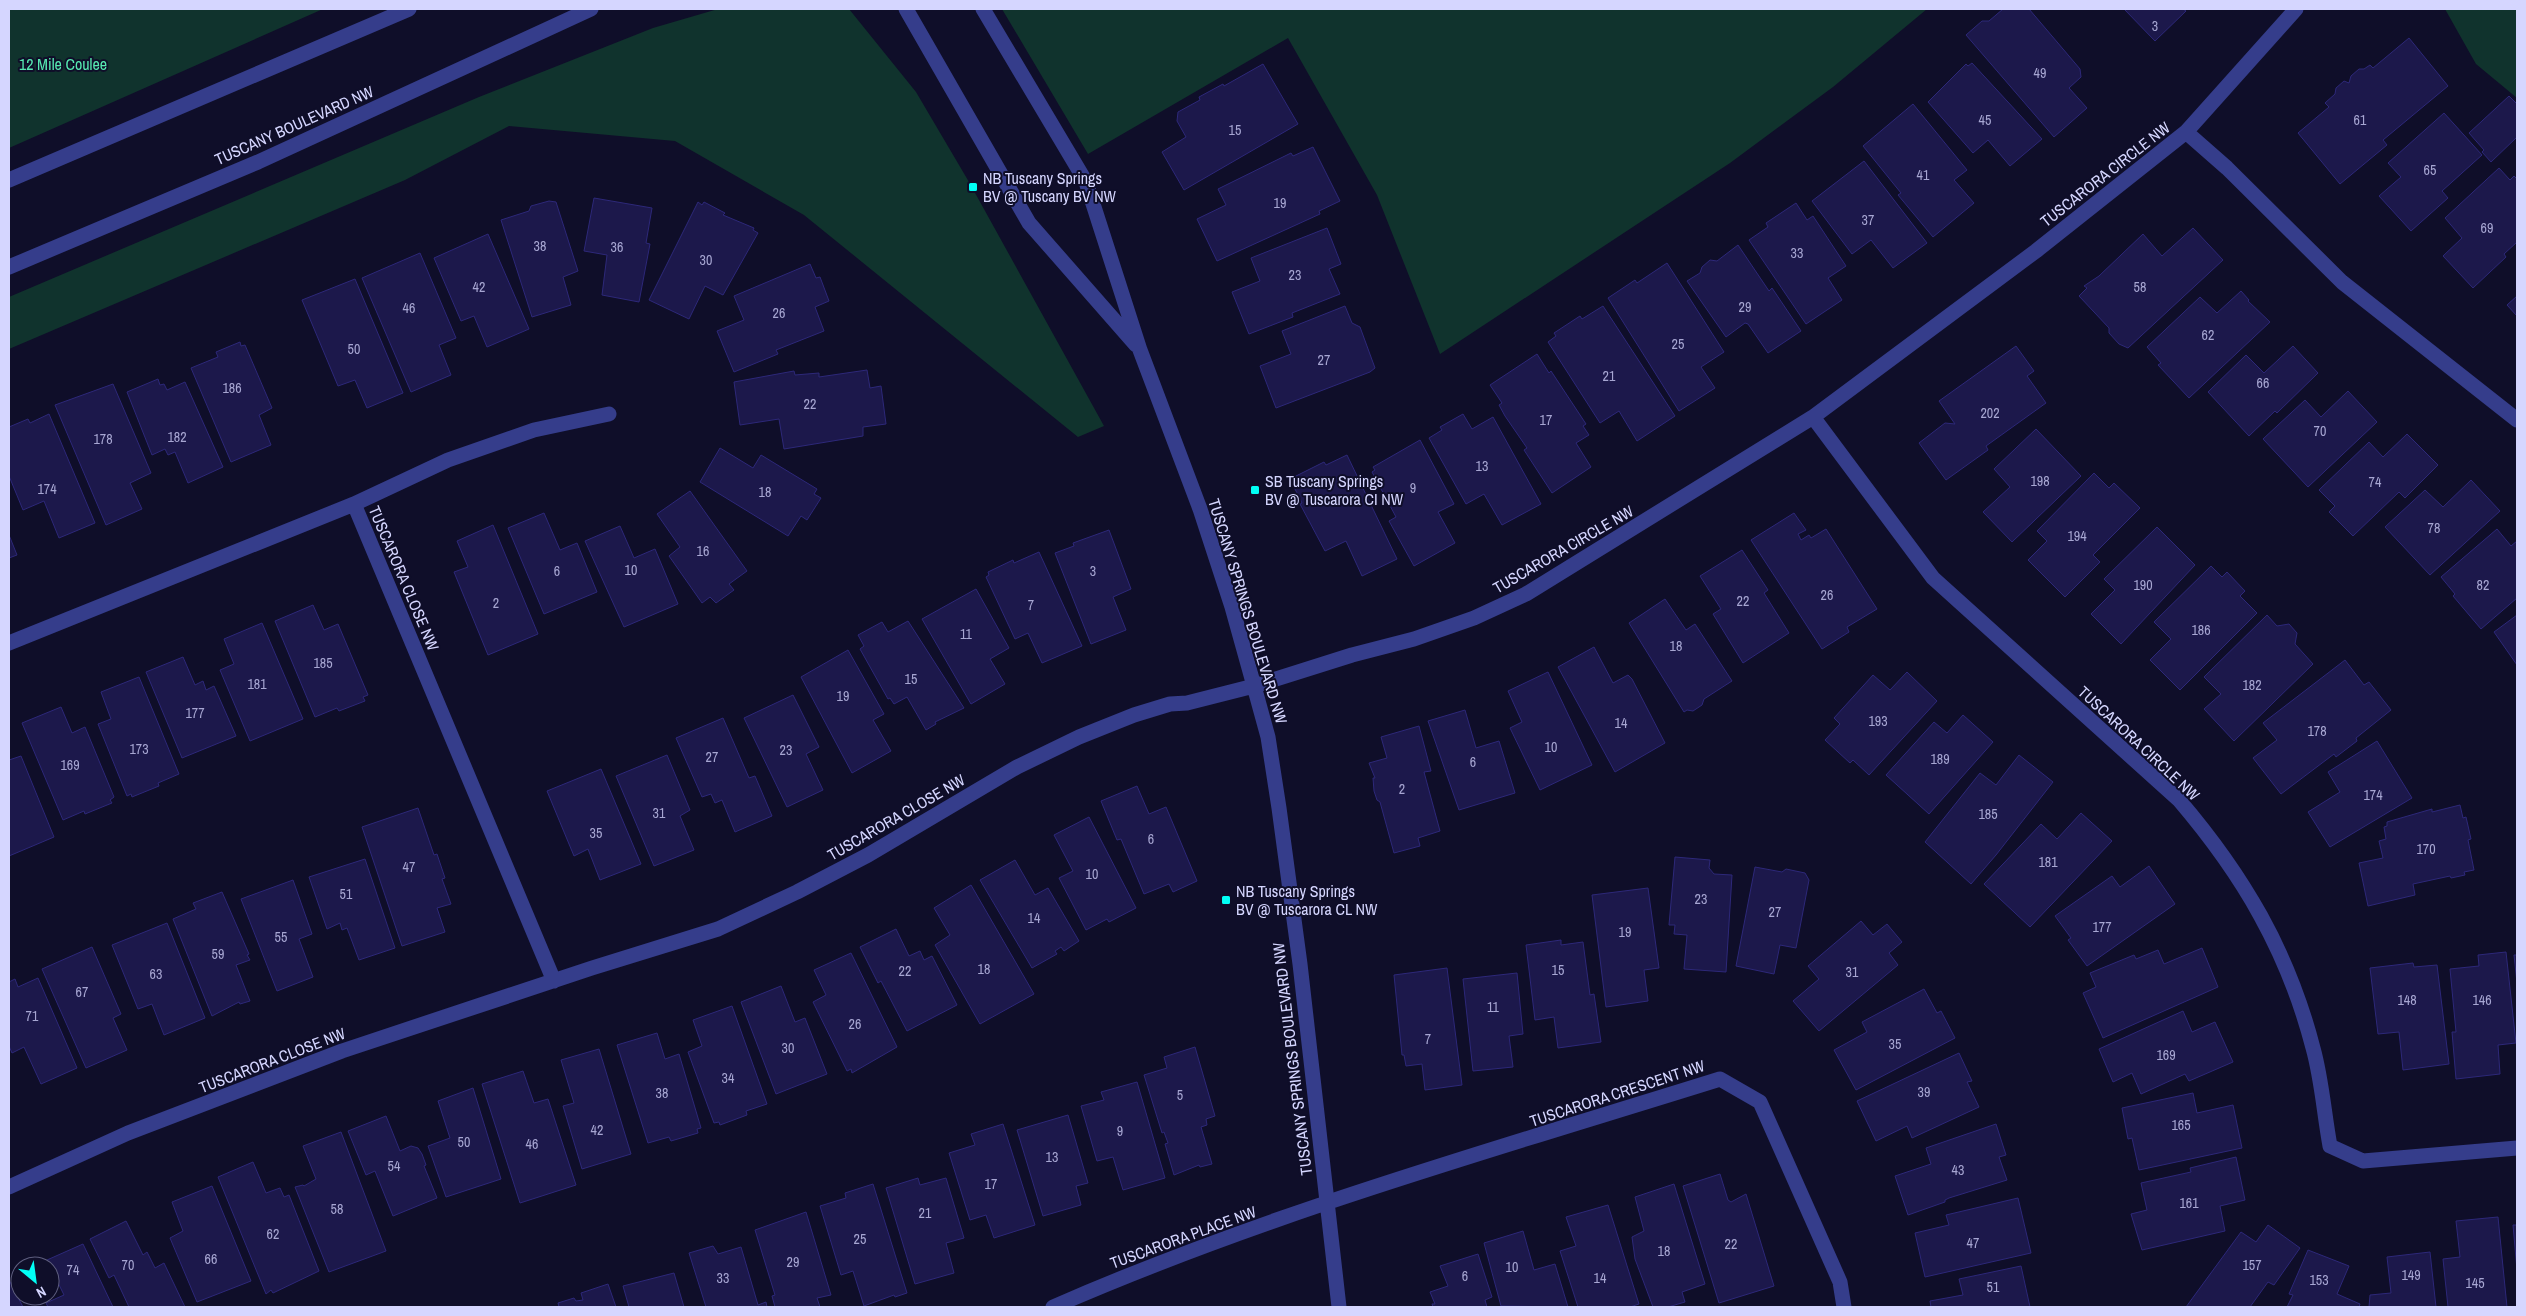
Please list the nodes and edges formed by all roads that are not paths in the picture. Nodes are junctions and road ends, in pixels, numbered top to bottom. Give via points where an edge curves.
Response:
1 (409, 9) edge
2 (591, 9) edge
3 (906, 9) edge
4 (983, 9) edge
5 (2296, 9) edge
6 (2186, 132) junction
7 (9, 180) edge
8 (9, 267) edge
9 (1140, 350) junction
10 (609, 414) dead end
11 (1813, 417) junction
12 (2517, 420) edge
13 (354, 504) junction
14 (9, 643) edge
15 (1254, 686) junction
16 (554, 981) junction
17 (2517, 1148) edge
18 (9, 1187) edge
19 (1326, 1203) junction
20 (1053, 1307) edge
21 (1339, 1307) edge
22 (1844, 1307) edge

1 - 7 street
2 - 8 street, TUSCANY BOULEVARD NW via 258,162
3 - 9 street, TUSCANY SPRINGS BOULEVARD NW via 1029,223
4 - 9 street, TUSCANY SPRINGS BOULEVARD NW via 1086,182
5 - 6 street
6 - 11 street, TUSCARORA CIRCLE NW via 2036,251
6 - 12 street, TUSCARORA CIRCLE NW via 2342,282
9 - 15 street, TUSCANY SPRINGS BOULEVARD NW via 1200,509
10 - 13 street via 534,430 448,460
11 - 15 street, TUSCARORA CIRCLE NW via 1526,594 1474,618 1414,639
11 - 17 street, TUSCARORA CIRCLE NW via 1933,578 2178,800 2213,840 2248,891 2288,969 2314,1050 2330,1146 2363,1161
13 - 14 street, TUSCARORA CLOSE NW
13 - 16 street, TUSCARORA CLOSE NW
15 - 16 street, TUSCARORA CLOSE NW via 1170,704 1079,737 1017,768 868,855 718,929
15 - 19 street, TUSCANY SPRINGS BOULEVARD NW via 1268,737 1279,808
16 - 18 street, TUSCARORA CLOSE NW via 333,1054 128,1133
19 - 20 street, TUSCARORA PLACE NW via 1131,1273
19 - 21 street, TUSCANY SPRINGS BOULEVARD NW
19 - 22 street, TUSCARORA CRESCENT NW via 1720,1079 1760,1102 1840,1282

